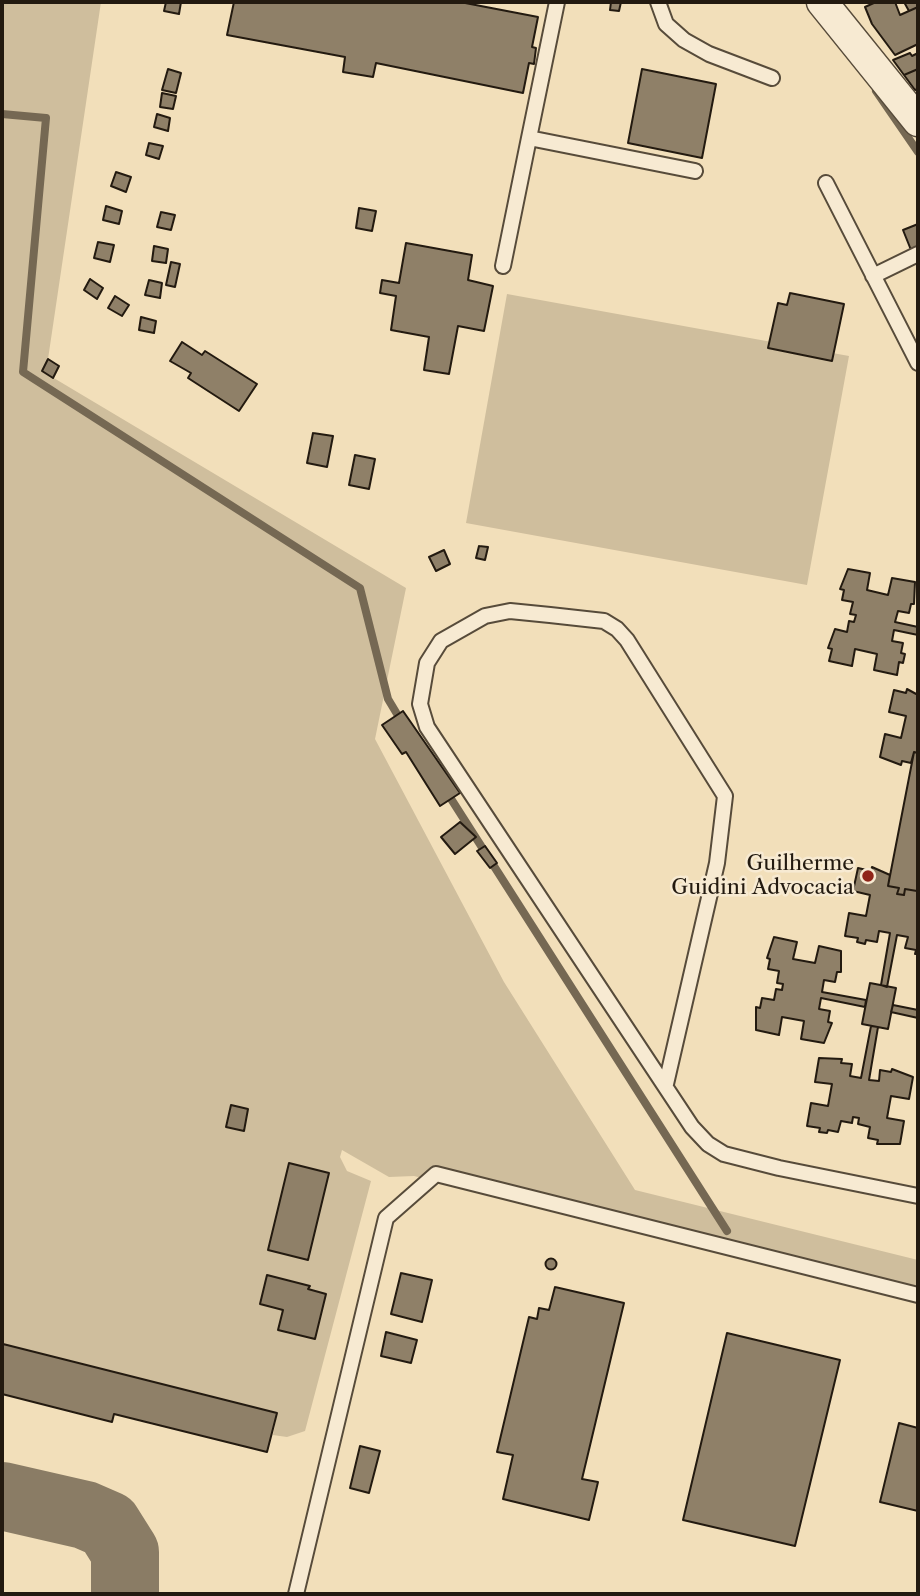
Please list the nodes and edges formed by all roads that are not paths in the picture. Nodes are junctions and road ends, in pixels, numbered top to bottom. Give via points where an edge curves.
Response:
1 (556, 2) edge
2 (659, 2) edge
3 (822, 2) edge
4 (772, 78) dead end
5 (918, 121) edge
6 (529, 138) junction
7 (695, 171) dead end
8 (826, 183) dead end
9 (918, 254) edge
10 (503, 266) dead end
11 (873, 275) junction
12 (918, 363) edge
13 (666, 1084) junction
14 (918, 1196) edge
15 (918, 1295) edge
16 (296, 1594) edge

1 - 6 lane
2 - 4 lane via 666,24 684,40
3 - 5 street
6 - 7 lane
6 - 10 lane
8 - 11 lane
9 - 11 lane
11 - 12 lane
13 - 13 lane via 717,863 725,796 617,629 604,621 510,611 485,616 441,641 427,663 420,704 428,727
13 - 14 lane via 692,1127 724,1154
15 - 16 lane via 436,1174 386,1218

